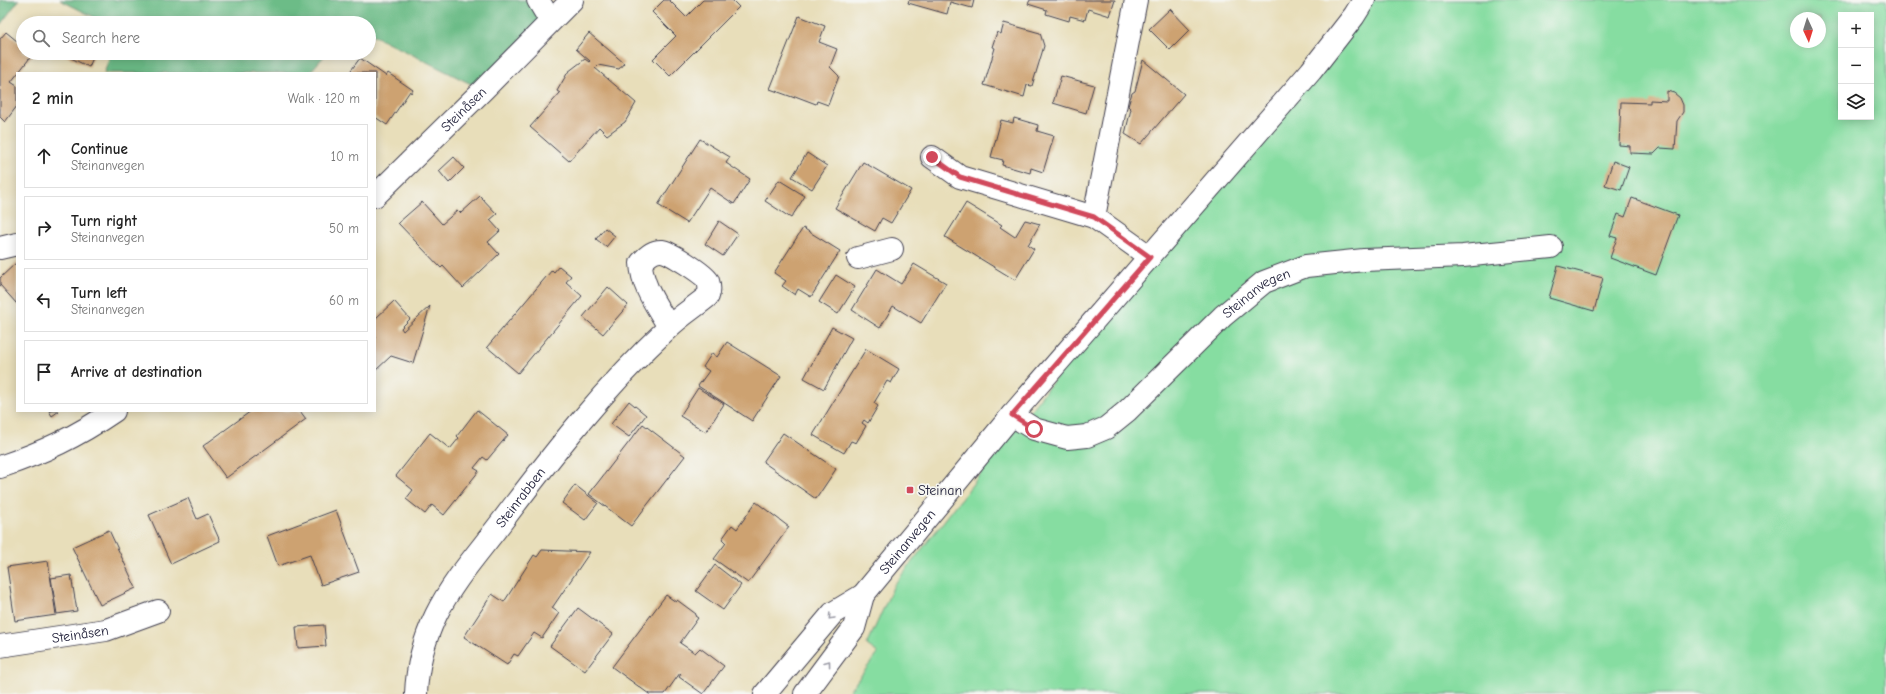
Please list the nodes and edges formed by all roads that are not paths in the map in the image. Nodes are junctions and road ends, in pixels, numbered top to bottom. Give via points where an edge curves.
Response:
1 (538, 0) edge
2 (572, 0) edge
3 (1136, 0) edge
4 (1364, 0) edge
5 (550, 20) junction
6 (932, 157) dead end
7 (376, 195) edge
8 (1094, 217) junction
9 (16, 244) edge
10 (1551, 247) dead end
11 (0, 248) edge
12 (892, 249) dead end
13 (1150, 257) junction
14 (858, 258) dead end
15 (669, 327) dead end
16 (113, 412) edge
17 (1012, 415) junction
18 (0, 467) edge
19 (863, 595) junction
20 (158, 610) dead end
21 (0, 646) edge
22 (416, 694) edge
23 (765, 694) edge
24 (804, 694) edge

1 - 5 street
2 - 5 street, Steinåsen
3 - 8 street
4 - 13 street, Steinanvegen via 1311,71
5 - 7 street, Steinåsen via 484,90
6 - 8 street via 960,177
8 - 13 street
9 - 11 street
10 - 17 street, Steinanvegen via 1463,256 1364,260 1306,266 1264,282 1223,316 1127,411 1106,428 1087,436 1067,438 1034,429
12 - 14 street
13 - 17 street, Steinanvegen
15 - 22 street, Steinrabben via 614,382 550,458 450,591 436,615 418,663
16 - 18 street via 84,432 35,455
17 - 19 street, Steinanvegen
19 -> 23 street, Steinanvegen via 834,613
24 -> 19 street, Steinanvegen via 854,628
20 - 21 street, Steinåsen via 106,630

